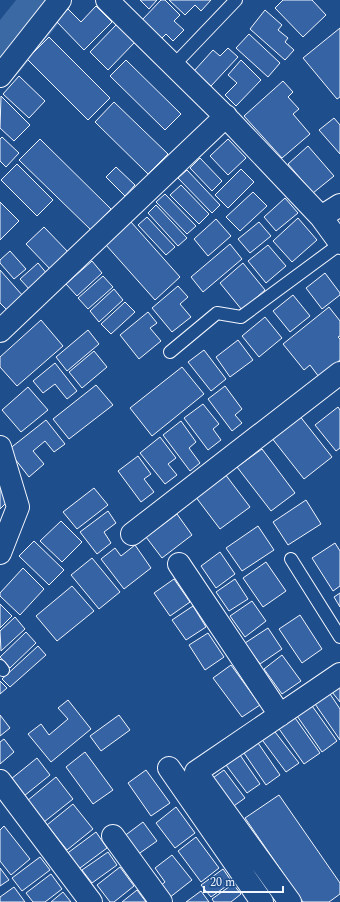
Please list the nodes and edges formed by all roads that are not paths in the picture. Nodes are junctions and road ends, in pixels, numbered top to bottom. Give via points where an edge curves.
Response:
1 (60, 0) edge
2 (107, 0) edge
3 (236, 0) edge
4 (173, 66) junction
5 (0, 76) edge
6 (226, 116) junction
7 (340, 205) edge
8 (321, 216) junction
9 (340, 243) edge
10 (0, 331) edge
11 (170, 352) dead end
12 (340, 373) edge
13 (1, 455) edge
14 (132, 534) dead end
15 (0, 554) edge
16 (290, 560) dead end
17 (179, 564) dead end
18 (340, 637) edge
19 (340, 674) edge
20 (280, 715) junction
21 (170, 768) dead end
22 (0, 781) edge
23 (113, 836) dead end
24 (91, 902) edge
25 (161, 902) edge
26 (262, 902) edge
27 (290, 902) edge

1 - 5 street
2 - 4 street
3 - 4 lane
4 - 6 street
6 - 8 street
6 - 10 street
7 - 8 street
8 - 9 street
9 - 11 lane via 241,317 217,313
12 - 14 street
13 - 15 street via 18,507
16 - 18 lane
17 - 20 street
19 - 20 street
20 - 27 street via 196,772
21 - 26 street
22 - 24 street
23 - 25 street

